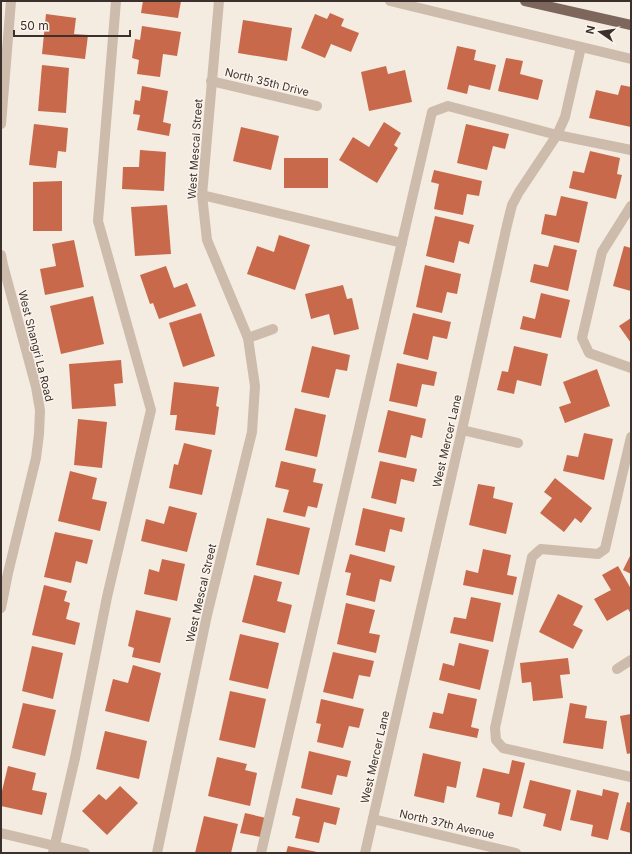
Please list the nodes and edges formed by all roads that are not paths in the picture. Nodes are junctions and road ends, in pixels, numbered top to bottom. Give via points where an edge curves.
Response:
1 (11, 1) edge
2 (116, 1) edge
3 (219, 1) edge
4 (390, 1) edge
5 (525, 1) edge
6 (631, 25) edge
7 (581, 47) junction
8 (631, 59) edge
9 (211, 81) junction
10 (317, 106) dead end
11 (1, 124) edge
12 (557, 134) junction
13 (631, 150) edge
14 (202, 195) junction
15 (631, 206) edge
16 (402, 243) junction
17 (1, 255) edge
18 (274, 330) dead end
19 (248, 338) junction
20 (631, 368) edge
21 (462, 430) junction
22 (631, 437) edge
23 (518, 443) dead end
24 (1, 608) edge
25 (631, 660) edge
26 (617, 669) dead end
27 (631, 777) edge
28 (373, 819) junction
29 (1, 833) edge
30 (54, 849) edge
31 (85, 853) edge
32 (157, 853) edge
33 (261, 853) edge
34 (365, 853) edge
35 (516, 853) edge

1 - 11 street
2 - 30 street via 98,221 151,410 107,597
3 - 9 street, West Mescal Street
4 - 7 street
5 - 6 main road
7 - 8 street
7 - 12 street, West Mercer Lane via 565,117
9 - 10 street, North 35th Drive
9 - 14 street, West Mescal Street
12 - 13 street
12 - 16 street via 448,106 432,112
12 - 21 street, West Mercer Lane via 512,205
14 - 16 street
14 - 19 street, West Mescal Street via 207,240
15 - 20 street via 602,252 582,338 589,353
16 - 33 street
17 - 24 street, West Shangri La Road via 40,410 36,458
18 - 19 street
19 - 32 street, West Mescal Street via 255,386 252,432 207,615
21 - 23 street
21 - 28 street, West Mercer Lane
22 - 27 street via 605,549 598,554 541,549 532,557 495,728 496,740 503,748
25 - 26 street
28 - 34 street, West Mercer Lane
28 - 35 street, North 37th Avenue
29 - 30 street
30 - 31 street

